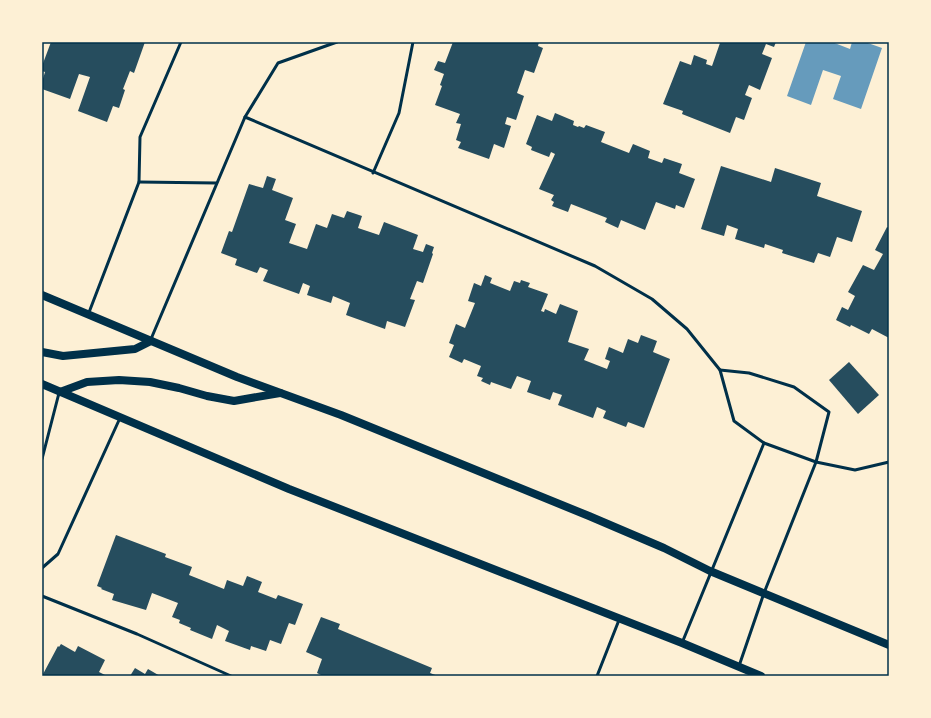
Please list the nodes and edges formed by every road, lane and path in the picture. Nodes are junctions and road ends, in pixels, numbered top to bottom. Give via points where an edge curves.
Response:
1 (181, 42) edge
2 (337, 42) edge
3 (413, 42) edge
4 (245, 117) junction
5 (373, 173) junction
6 (139, 182) junction
7 (216, 183) junction
8 (42, 295) edge
9 (88, 314) junction
10 (151, 341) junction
11 (42, 352) edge
12 (720, 370) junction
13 (42, 384) edge
14 (60, 392) junction
15 (281, 393) junction
16 (120, 418) junction
17 (764, 443) junction
18 (42, 459) edge
19 (816, 462) junction
20 (889, 462) edge
21 (42, 568) edge
22 (710, 571) junction
23 (764, 593) junction
24 (42, 596) edge
25 (620, 619) junction
26 (682, 643) junction
27 (889, 646) edge
28 (739, 666) junction
29 (231, 676) edge
30 (597, 676) edge
31 (761, 676) edge

1 - 6 lane via 140,137
2 - 4 lane via 278,63
3 - 5 lane via 399,113
4 - 5 lane
4 - 7 lane
5 - 12 lane via 595,266 652,299 687,329
6 - 7 lane
6 - 9 lane
7 - 10 lane
8 - 9 main road
9 - 10 main road
10 - 11 main road via 135,349 63,356
10 - 15 main road
12 - 17 lane via 734,421
12 - 19 lane via 749,372 794,387 829,412
13 - 14 main road
14 - 15 main road via 87,382 119,380 150,382 234,401
14 - 16 main road
14 - 18 lane
15 - 22 main road via 589,516
16 - 21 lane via 58,554
16 - 25 main road via 289,489
17 - 19 lane
17 - 22 lane
19 - 20 lane via 855,470
19 - 23 lane
22 - 23 main road
22 - 26 lane
23 - 27 main road
23 - 28 lane
24 - 29 lane via 137,634
25 - 26 main road
25 - 30 lane
26 - 28 main road
28 - 31 main road

